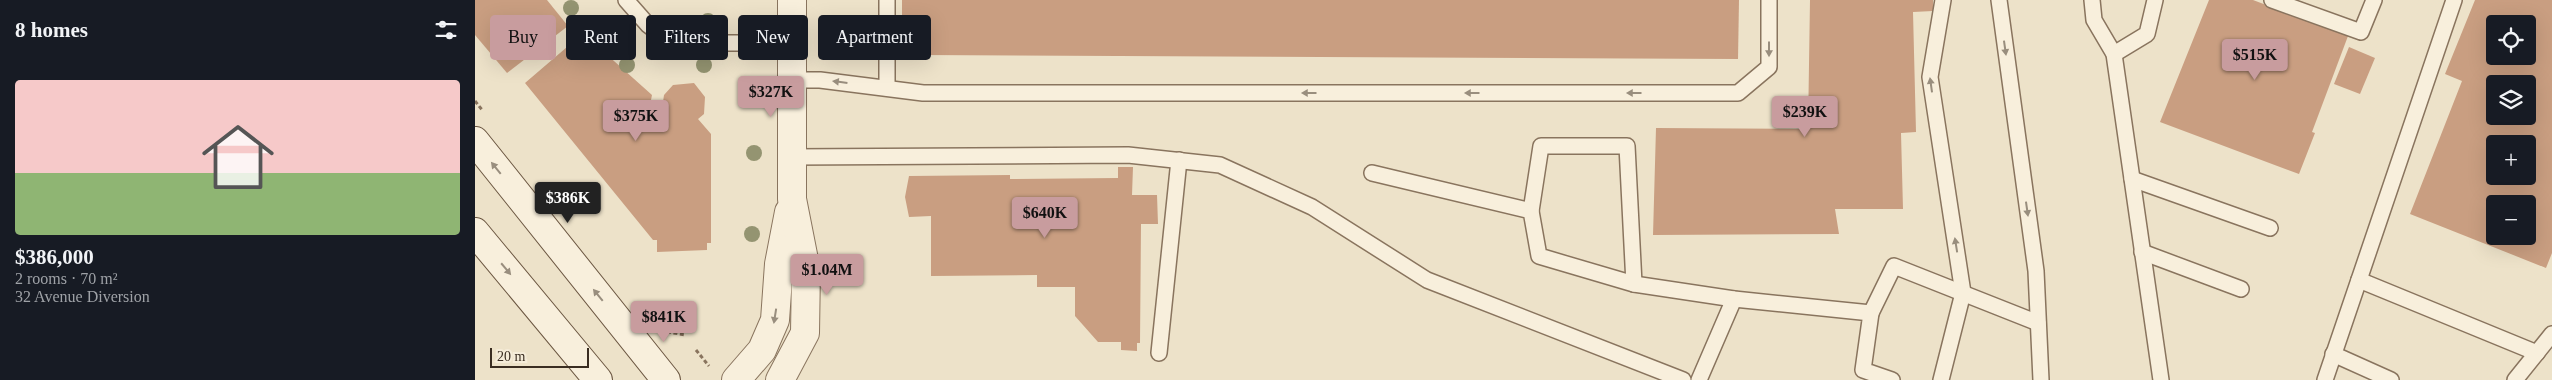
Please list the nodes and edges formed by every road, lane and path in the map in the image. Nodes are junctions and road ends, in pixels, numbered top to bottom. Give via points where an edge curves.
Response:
1 (626, 0) edge
2 (792, 0) edge
3 (887, 0) edge
4 (1769, 0) edge
5 (1943, 0) edge
6 (1999, 0) edge
7 (2092, 0) edge
8 (2155, 0) edge
9 (2272, 0) edge
10 (2374, 0) edge
11 (2453, 0) edge
12 (792, 15) edge
13 (738, 43) edge
14 (2114, 54) junction
15 (792, 60) edge
16 (792, 80) junction
17 (887, 88) junction
18 (475, 141) edge
19 (791, 157) junction
20 (1179, 160) junction
21 (1372, 173) dead end
22 (2132, 179) junction
23 (792, 199) junction
24 (1531, 211) junction
25 (2270, 228) dead end
26 (475, 232) edge
27 (2142, 252) junction
28 (2359, 280) junction
29 (1634, 284) junction
30 (2241, 289) dead end
31 (1963, 293) junction
32 (1734, 299) junction
33 (1871, 314) junction
34 (2038, 322) junction
35 (2552, 334) edge
36 (1159, 353) dead end
37 (2537, 353) junction
38 (2333, 354) junction
39 (598, 380) edge
40 (667, 380) edge
41 (736, 380) edge
42 (780, 380) edge
43 (1683, 380) edge
44 (1699, 380) edge
45 (1892, 380) edge
46 (1941, 380) edge
47 (2041, 380) edge
48 (2161, 380) edge
49 (2325, 380) edge
50 (2391, 380) edge
51 (2515, 380) edge

1 - 13 lane via 671,43
2 - 12 street
3 - 17 lane
4 -> 17 lane via 1769,66 1738,93 923,92
31 -> 5 lane via 1930,77
6 -> 34 lane via 2036,271
7 - 14 lane via 2094,20
8 - 14 lane via 2147,34
9 - 10 lane via 2361,32
11 - 28 lane
14 - 22 lane
15 - 16 street
17 -> 16 lane
16 - 19 street
40 -> 18 street
19 - 20 lane via 1127,155
19 - 23 street
20 - 36 lane
20 - 43 lane via 1220,166 1312,207 1427,280
21 - 24 lane
22 - 25 lane
22 - 27 lane
23 -> 41 street via 779,264 775,320 762,350
23 - 42 street via 806,270 805,333
24 - 29 lane via 1539,256
24 - 29 lane via 1541,146 1627,146
26 -> 39 street
27 - 30 lane
27 - 48 lane
28 - 37 lane
28 - 38 lane
29 - 32 lane
31 - 33 lane via 1894,266
31 - 34 lane
31 - 46 lane
32 - 33 lane
32 - 44 lane
33 - 45 lane via 1863,370
34 - 47 lane
35 - 37 lane
37 - 51 lane
38 - 49 lane
38 - 50 lane

